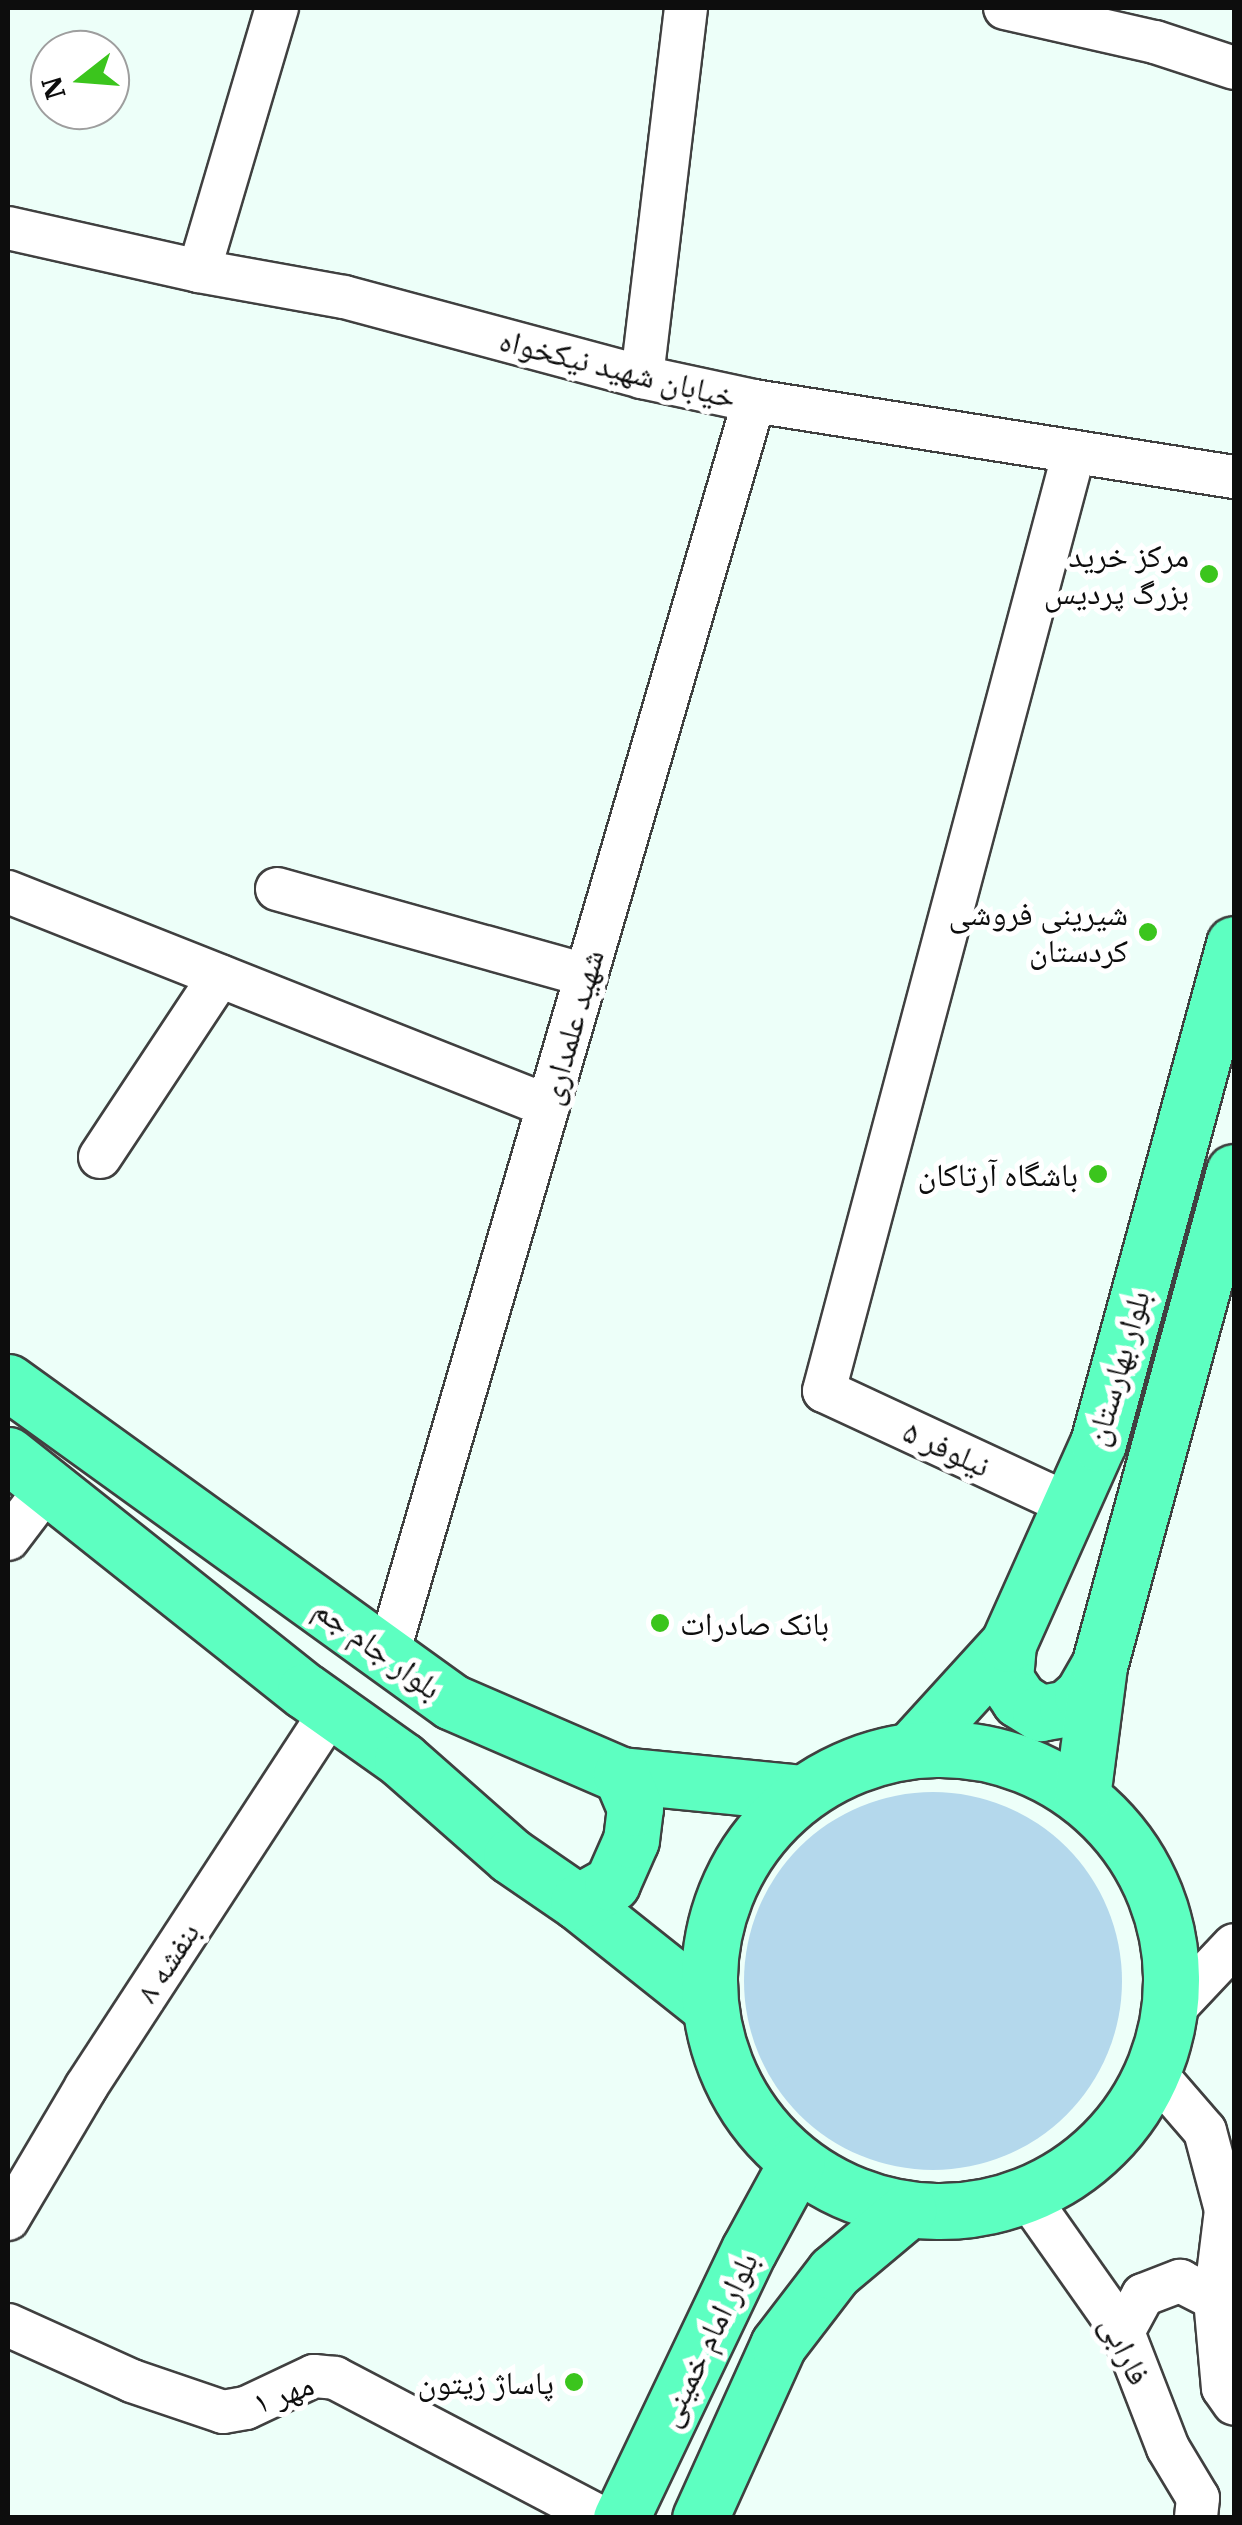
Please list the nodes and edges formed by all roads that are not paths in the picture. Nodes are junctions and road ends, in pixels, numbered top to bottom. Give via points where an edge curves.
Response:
1 (277, 8) edge
2 (686, 8) edge
3 (1005, 8) edge
4 (1163, 25) edge
5 (1234, 68) edge
6 (8, 228) edge
7 (199, 271) junction
8 (642, 378) junction
9 (754, 401) junction
10 (1074, 452) junction
11 (1234, 477) edge
12 (277, 890) dead end
13 (8, 892) edge
14 (1234, 944) edge
15 (586, 975) junction
16 (220, 976) junction
17 (548, 1106) junction
18 (100, 1157) dead end
19 (1234, 1172) edge
20 (8, 1382) edge
21 (28, 1470) edge
22 (1070, 1505) junction
23 (8, 1539) edge
24 (1008, 1644) junction
25 (388, 1654) junction
26 (1099, 1666) junction
27 (332, 1709) junction
28 (912, 1748) junction
29 (621, 1776) junction
30 (801, 1793) junction
31 (1082, 1797) junction
32 (578, 1902) junction
33 (1234, 1945) edge
34 (710, 2007) junction
35 (1170, 2013) junction
36 (1153, 2072) junction
37 (797, 2162) junction
38 (1027, 2196) junction
39 (908, 2210) junction
40 (8, 2218) edge
41 (1215, 2299) junction
42 (8, 2325) edge
43 (1123, 2332) junction
44 (1234, 2404) edge
45 (1209, 2507) edge
46 (602, 2518) edge
47 (621, 2518) edge
48 (700, 2518) edge

1 - 7 street
2 - 8 street
3 - 4 street
4 - 5 street
6 - 7 street, خیابان شهید نیکخواه
7 - 8 street, خیابان شهید نیکخواه via 344,296
8 - 9 street, خیابان شهید نیکخواه
9 - 10 street, خیابان شهید نیکخواه
9 - 15 street, شهید علمداری
10 - 11 street, خیابان شهید نیکخواه
10 - 22 street, نیلوفر ۵ via 824,1391
12 - 15 street
13 - 16 street
14 - 22 main road, بلوار بهارستان via 1098,1443
15 - 17 street, شهید علمداری
16 - 17 street
16 - 18 street
17 - 25 street, شهید علمداری
19 - 26 main road, بلوار بهارستان
20 - 25 main road, بلوار جام جم
21 - 23 street
21 - 27 main road
22 - 24 main road, بلوار بهارستان
24 - 26 main road via 1005,1679 1019,1700 1040,1713 1067,1708
24 - 28 main road, بلوار بهارستان
25 - 29 main road, بلوار جام جم via 452,1702
26 - 31 main road, بلوار بهارستان
27 - 32 main road via 402,1760 511,1856
27 - 40 street, بنفشه ۸
28 - 30 main road via 854,1764
28 - 31 main road via 972,1750 1030,1766
29 - 30 main road, بلوار جام جم
29 - 32 main road via 636,1808 632,1840 612,1882
30 - 34 main road via 758,1836 727,1888 711,1946
31 - 35 main road via 1125,1840 1155,1893 1170,1952
32 - 34 main road
33 - 35 street
34 - 37 main road via 725,2066 747,2106
35 - 36 main road
36 - 38 main road via 1122,2124 1080,2166
36 - 41 street via 1205,2130 1226,2210
37 - 39 main road via 850,2194
37 - 47 main road, بلوار امام خمینی
38 - 39 main road via 968,2211
38 - 43 street, فارابی
39 - 48 main road, بلوار امام خمینی via 834,2272 778,2345
41 - 43 street via 1180,2281 1143,2295
41 - 44 street via 1222,2388
42 - 46 street, مهر ۱ via 132,2381 223,2412 314,2376 335,2378
43 - 45 street, فارابی via 1168,2448

